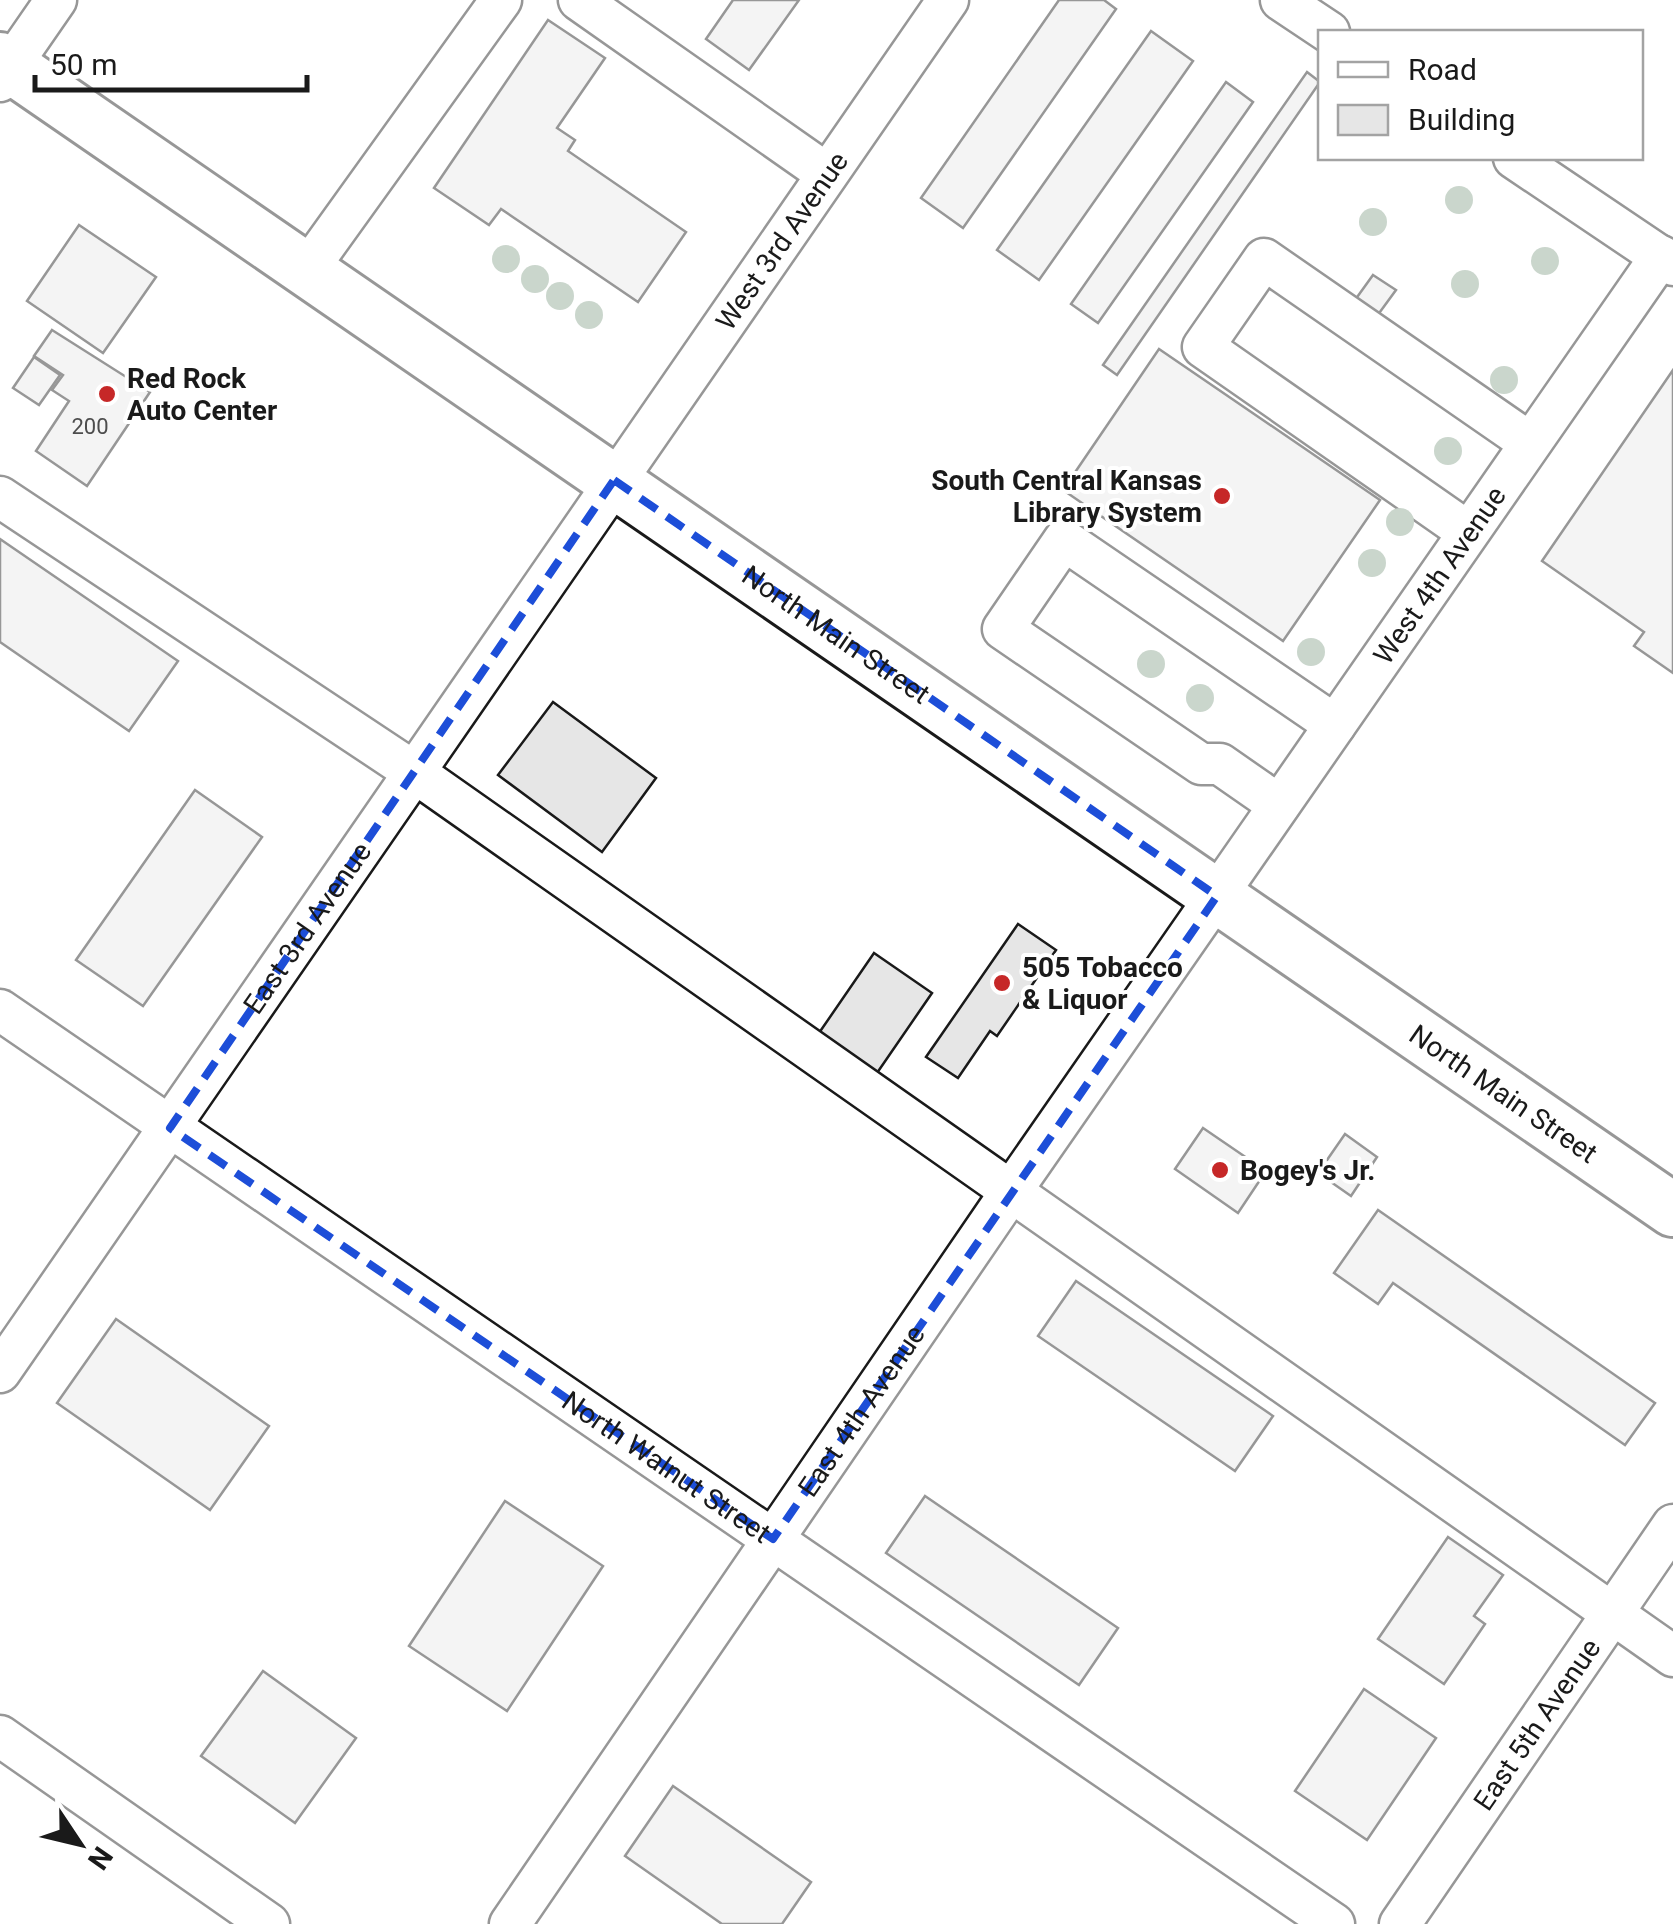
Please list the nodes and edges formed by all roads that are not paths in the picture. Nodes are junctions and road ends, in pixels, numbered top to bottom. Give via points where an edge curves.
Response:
1 (56, 0) edge
2 (501, 0) edge
3 (579, 0) edge
4 (948, 0) edge
5 (1281, 0) edge
6 (1326, 30) edge
7 (3, 69) edge
8 (1517, 160) edge
9 (826, 174) junction
10 (1667, 260) edge
11 (307, 270) junction
12 (1530, 444) junction
13 (614, 480) junction
14 (0, 497) edge
15 (1468, 532) junction
16 (1335, 725) junction
17 (414, 772) junction
18 (1279, 805) junction
19 (1217, 896) junction
20 (0, 1010) edge
21 (170, 1128) junction
22 (1012, 1190) junction
23 (1673, 1210) edge
24 (0, 1372) edge
25 (1673, 1525) edge
26 (773, 1539) junction
27 (1612, 1614) junction
28 (1673, 1656) edge
29 (0, 1736) edge
30 (270, 1924) edge
31 (510, 1924) edge
32 (1334, 1924) edge
33 (1400, 1924) edge

1 - 7 street
2 - 11 street
3 - 9 street
4 - 9 street, West 3rd Avenue
5 - 6 street
7 - 11 main road, North Main Street
8 - 10 street
9 - 13 street, West 3rd Avenue
10 - 12 street, West 4th Avenue
11 - 13 main road, North Main Street
12 - 15 street, West 4th Avenue
12 - 15 street via 1264,259 1202,348
13 - 17 street, East 3rd Avenue
13 - 19 main road, North Main Street
14 - 17 street
15 - 16 street, West 4th Avenue
16 - 18 street, West 4th Avenue
16 - 18 street via 1064,540 1003,629 1201,764 1220,764
17 - 21 street, East 3rd Avenue
17 - 22 street
18 - 19 street, West 4th Avenue
19 - 22 street, East 4th Avenue
19 - 23 main road, North Main Street
20 - 21 street, North Walnut Street
21 - 24 street, East 3rd Avenue
21 - 26 street, North Walnut Street
22 - 26 street, East 4th Avenue
22 - 27 street
25 - 27 street, East 5th Avenue
26 - 31 street, East 4th Avenue
26 - 32 street, North Walnut Street
27 - 28 street
27 - 33 street, East 5th Avenue
29 - 30 street

